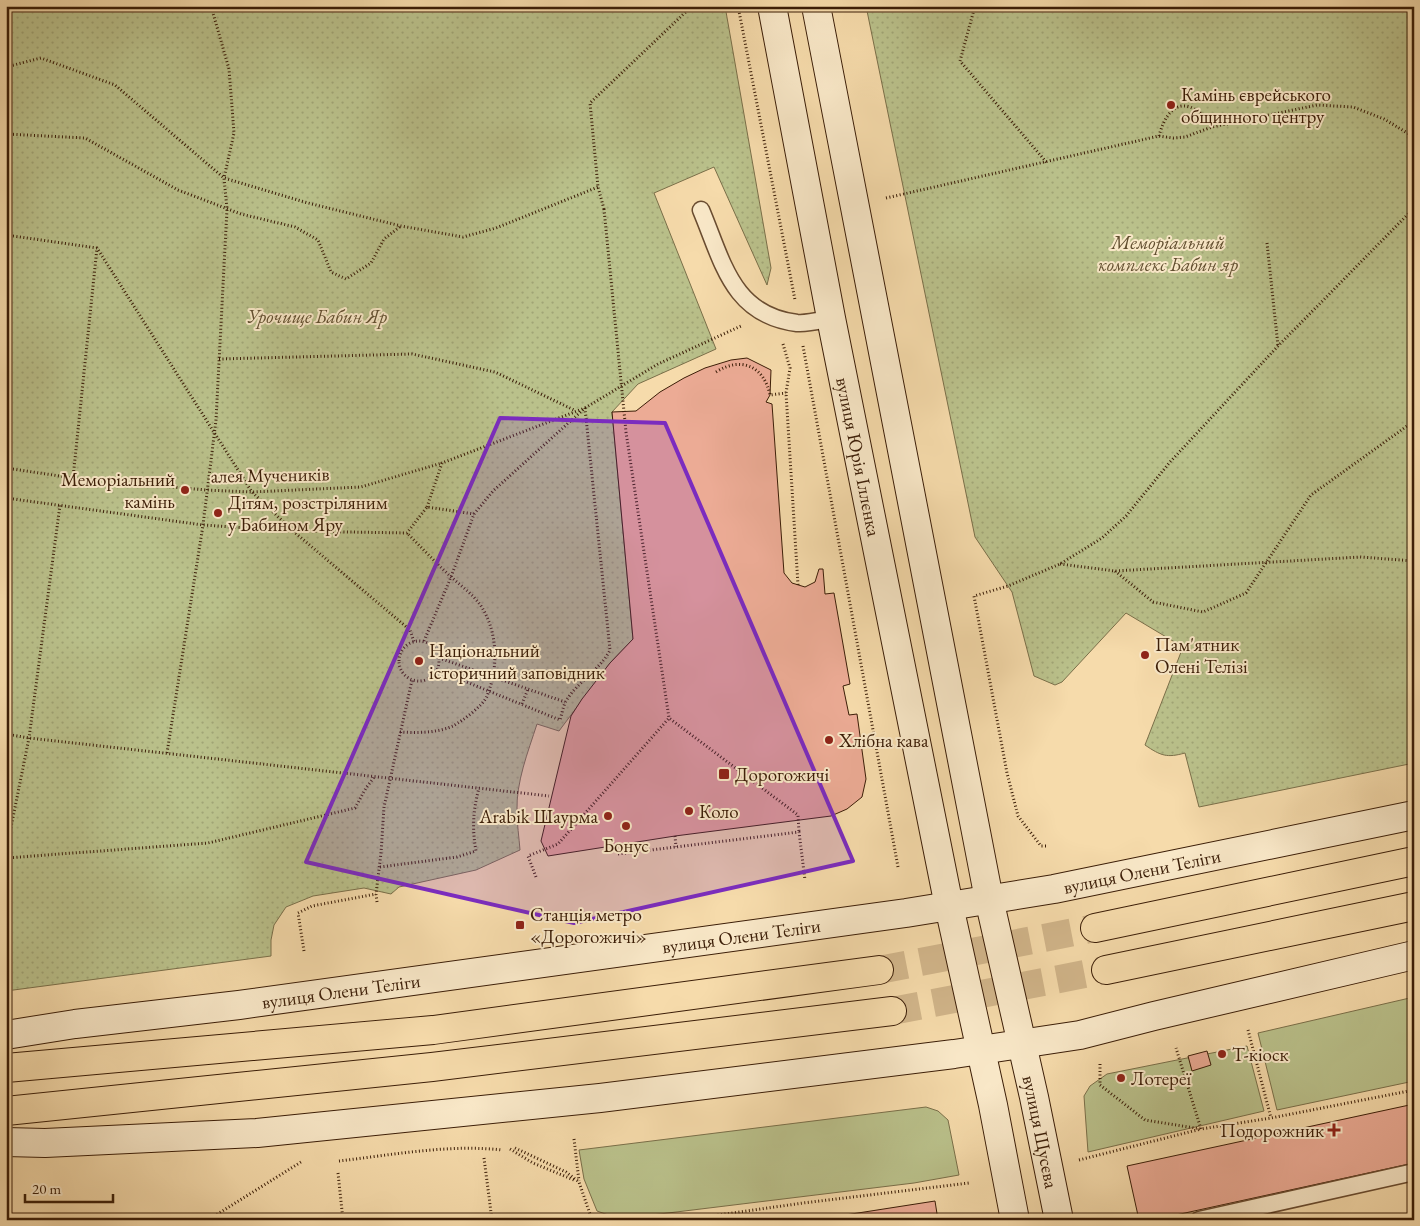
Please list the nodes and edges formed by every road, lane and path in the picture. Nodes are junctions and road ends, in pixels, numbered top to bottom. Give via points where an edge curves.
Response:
1 (211, 6) edge
2 (692, 6) edge
3 (732, 6) edge
4 (772, 6) edge
5 (816, 6) edge
6 (975, 6) edge
7 (738, 7) edge
8 (6, 67) edge
9 (1212, 127) junction
10 (6, 134) edge
11 (1158, 136) junction
12 (1414, 137) edge
13 (1047, 163) junction
14 (224, 178) junction
15 (598, 187) junction
16 (886, 198) dead end
17 (1414, 208) edge
18 (226, 209) junction
19 (701, 210) dead end
20 (402, 226) junction
21 (6, 235) edge
22 (1267, 243) dead end
23 (97, 248) junction
24 (832, 318) junction
25 (748, 323) dead end
26 (799, 323) junction
27 (779, 340) dead end
28 (1278, 346) junction
29 (219, 359) junction
30 (716, 372) dead end
31 (786, 393) junction
32 (585, 408) junction
33 (574, 411) junction
34 (1414, 421) edge
35 (214, 432) junction
36 (442, 463) junction
37 (6, 468) edge
38 (73, 478) junction
39 (206, 490) junction
40 (252, 492) junction
41 (6, 498) edge
42 (60, 505) junction
43 (427, 507) junction
44 (474, 514) junction
45 (203, 525) junction
46 (293, 531) junction
47 (406, 533) junction
48 (1414, 561) edge
49 (1267, 562) junction
50 (1060, 564) junction
51 (1115, 571) junction
52 (451, 577) junction
53 (798, 585) dead end
54 (414, 642) junction
55 (424, 642) junction
56 (439, 658) junction
57 (437, 670) junction
58 (493, 676) junction
59 (412, 680) junction
60 (528, 689) junction
61 (488, 691) junction
62 (565, 702) junction
63 (522, 704) junction
64 (669, 718) junction
65 (400, 732) junction
66 (6, 734) edge
67 (29, 738) junction
68 (167, 753) junction
69 (375, 776) junction
70 (390, 778) junction
71 (479, 788) junction
72 (549, 796) dead end
73 (1414, 815) edge
74 (799, 832) junction
75 (675, 836) dead end
76 (1046, 846) dead end
77 (676, 847) junction
78 (6, 852) edge
79 (618, 854) dead end
80 (6, 858) edge
81 (1414, 861) edge
82 (380, 867) junction
83 (898, 867) dead end
84 (536, 877) dead end
85 (805, 880) dead end
86 (376, 894) junction
87 (989, 900) junction
88 (377, 902) dead end
89 (949, 906) junction
90 (1414, 906) edge
91 (1096, 928) tunnel mouth
92 (304, 951) dead end
93 (1414, 955) edge
94 (879, 970) tunnel mouth
95 (1106, 970) tunnel mouth
96 (892, 1011) tunnel mouth
97 (1248, 1030) dead end
98 (6, 1035) edge
99 (1021, 1044) junction
100 (1176, 1048) dead end
101 (980, 1051) junction
102 (1100, 1064) dead end
103 (6, 1068) edge
104 (1414, 1090) edge
105 (6, 1111) edge
106 (1271, 1118) junction
107 (1201, 1129) junction
108 (574, 1139) dead end
109 (6, 1142) edge
110 (515, 1148) dead end
111 (510, 1149) dead end
112 (502, 1150) dead end
113 (484, 1158) dead end
114 (1079, 1160) dead end
115 (339, 1161) dead end
116 (301, 1162) dead end
117 (1414, 1172) edge
118 (338, 1173) dead end
119 (579, 1182) junction
120 (969, 1183) dead end
121 (208, 1220) edge
122 (343, 1220) edge
123 (492, 1220) edge
124 (592, 1220) edge
125 (683, 1220) edge
126 (1015, 1220) edge
127 (1059, 1220) edge
128 (1199, 1220) edge

1 - 14 path via 229,70 234,133
2 - 15 path via 590,103
3 - 7 path
4 - 24 main road, вулиця Юрія Іллєнка
5 - 87 main road
6 - 13 path via 960,61
7 - 26 path
8 - 14 path via 41,58 114,85
9 - 11 path via 1185,137
9 - 11 path via 1200,113 1188,106 1168,113
9 - 12 path via 1317,105 1353,107 1384,119
10 - 18 path via 85,138 178,190
11 - 13 path
13 - 16 path
14 - 18 path
14 - 20 path
15 - 20 path via 496,228 464,237
15 - 64 path, bridge via 604,209 626,432
17 - 28 path
18 - 20 path via 295,227 318,240 332,272 346,279 370,263 384,239
18 - 29 path
19 - 26 lane via 732,284 752,307 773,318
21 - 23 path
22 - 28 path
23 - 35 path
23 - 38 path
24 - 26 lane
24 - 89 main road, вулиця Юрія Іллєнка
25 - 32 path via 658,364
26 - 83 path
27 - 31 path via 784,345 790,368
28 - 50 path via 1170,462 1126,516 1102,538
29 - 33 path via 412,354 495,372
29 - 35 path
30 - 31 path via 725,366 746,364 763,376 770,395
31 - 53 path
32 - 33 path, алея Мучеників
32 - 44 path via 493,491
32 - 62 path via 610,650 606,659
33 - 36 path, алея Мучеників
34 - 49 path via 1311,495
35 - 39 path
35 - 40 path
36 - 40 path, алея Мучеників via 361,487
36 - 43 path
37 - 38 path, алея Мучеників
38 - 39 path, алея Мучеників
39 - 40 path, алея Мучеників
39 - 45 path
40 - 46 path
41 - 42 path
42 - 45 path
42 - 67 path
43 - 44 path
43 - 47 path
44 - 52 path
45 - 46 path
45 - 68 path
46 - 47 path
46 - 54 path via 410,630
47 - 52 path
48 - 49 path via 1360,557
49 - 51 path
49 - 51 path via 1246,594 1203,612 1153,602
50 - 51 path
50 - 76 path via 974,596 1018,816 1041,846
52 - 55 path
52 - 58 path via 484,610 494,636 496,658
54 - 55 path
54 - 59 path via 403,648 399,660 402,672
55 - 56 path via 434,647
56 - 57 path
56 - 58 path
57 - 59 path via 424,680
57 - 61 path
58 - 60 path
58 - 61 path
59 - 65 path
60 - 62 path
60 - 63 path
61 - 63 path
61 - 65 path via 487,697 471,714 452,726 422,733
62 - 63 path via 560,720
64 - 74 path via 798,815
64 - 84 path via 558,844 528,856
65 - 70 path
66 - 67 path
67 - 68 path
67 - 78 path
68 - 69 path
69 - 70 path
69 - 80 path via 355,808 208,843
70 - 71 path
70 - 82 path via 384,807
71 - 72 path
71 - 82 path via 473,816 476,851 450,858
73 - 87 main road, вулиця Олени Теліги
74 - 77 path
74 - 85 path
75 - 77 path
77 - 79 path
81 - 91 main road
82 - 86 path
86 - 88 path
86 - 92 path via 312,906 298,914
87 - 89 main road, вулиця Олени Теліги
87 - 99 main road, вулиця Щусєва
89 - 98 main road, вулиця Олени Теліги
89 - 101 main road, вулиця Юрія Іллєнка
90 - 95 main road
93 - 99 main road via 1080,1035
94 - 103 main road via 433,1030
96 - 105 main road via 432,1067
97 - 106 path
99 - 101 main road
99 - 127 main road, вулиця Щусєва
100 - 107 path
101 - 109 main road via 600,1098 257,1133
101 - 126 main road
102 - 107 path via 1100,1085 1145,1120
104 - 106 path
106 - 107 path
107 - 114 path
108 - 119 path
110 - 119 path via 566,1172
111 - 119 path via 533,1163
112 - 115 path via 480,1147
113 - 123 path
116 - 121 path
117 - 128 lane
118 - 122 path
119 - 124 path
120 - 125 path

